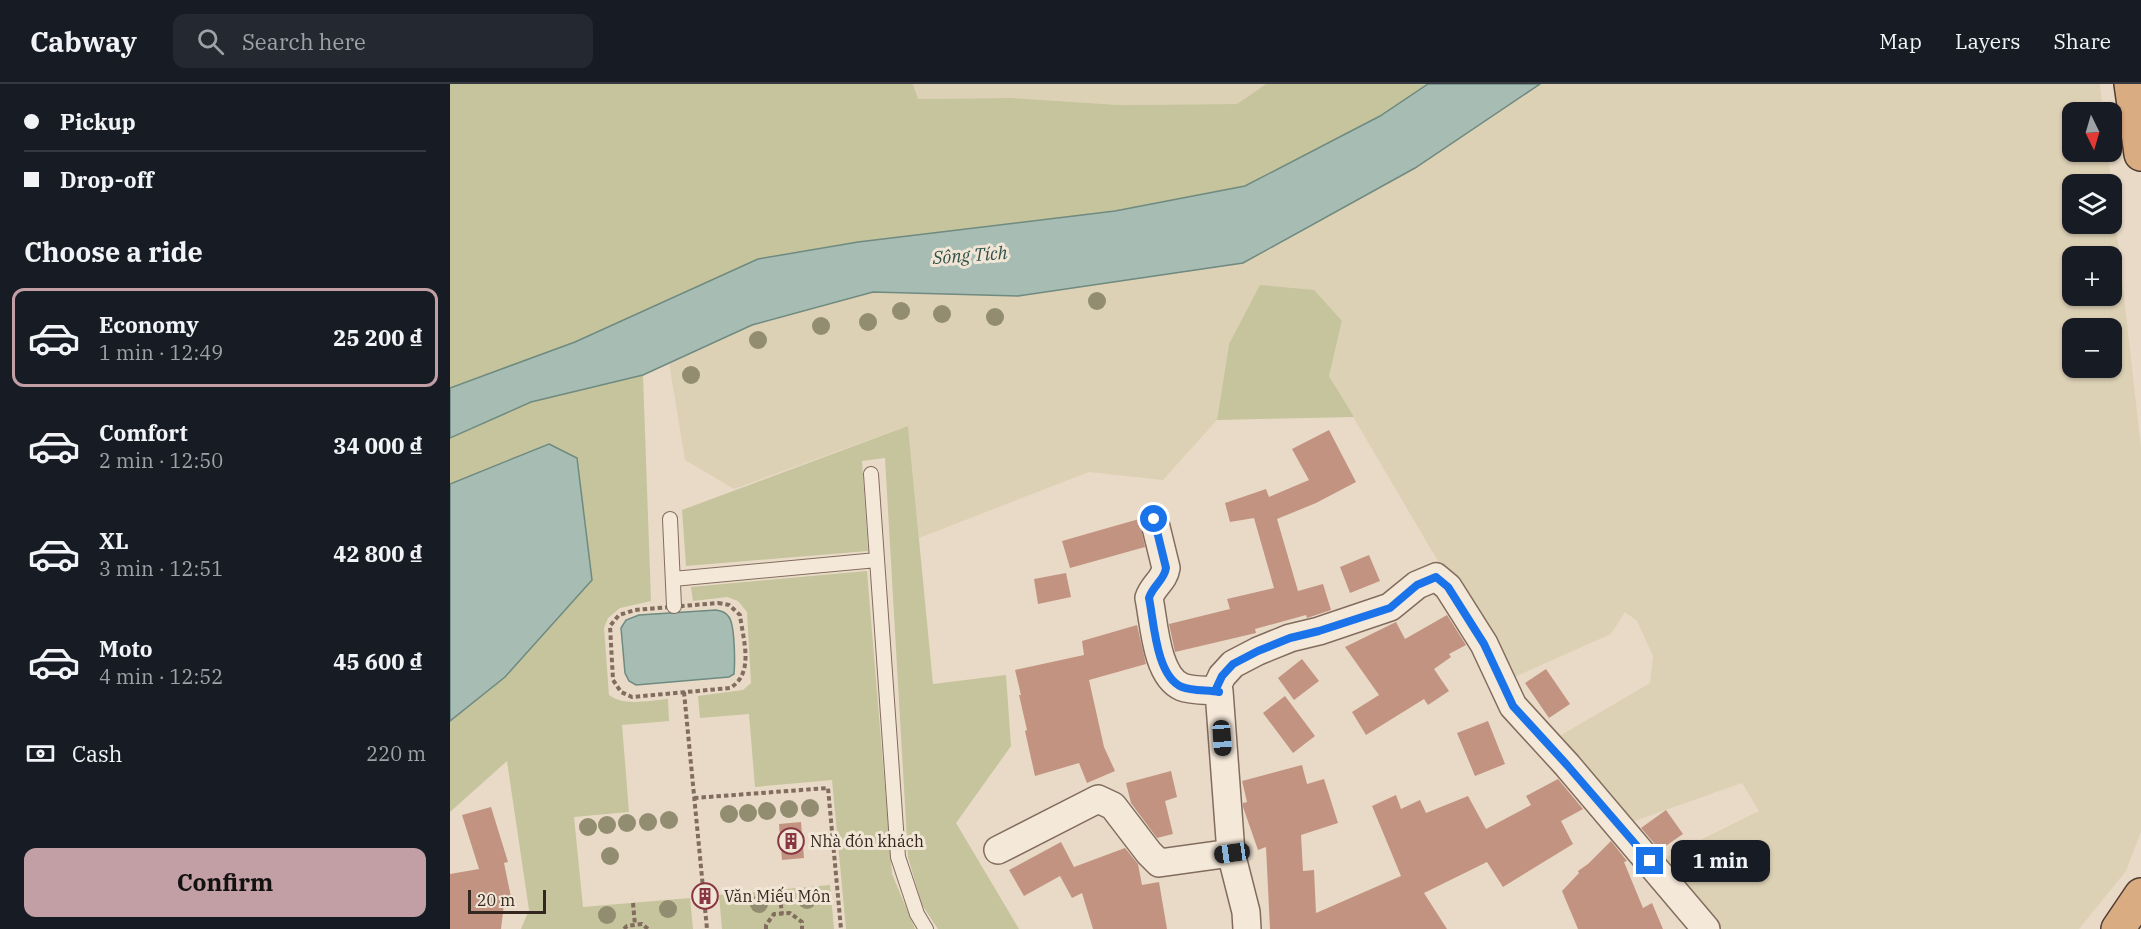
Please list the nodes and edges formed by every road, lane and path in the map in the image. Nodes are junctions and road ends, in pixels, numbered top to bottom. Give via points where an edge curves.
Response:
1 (2131, 84) edge
2 (2141, 154) edge
3 (871, 474) dead end
4 (670, 519) dead end
5 (1154, 519) dead end
6 (877, 560) junction
7 (673, 579) junction
8 (674, 606) junction
9 (684, 692) junction
10 (1219, 692) junction
11 (694, 798) junction
12 (998, 850) dead end
13 (1232, 853) junction
14 (780, 889) dead end
15 (2141, 895) edge
16 (633, 903) dead end
17 (782, 914) junction
18 (635, 925) junction
19 (624, 929) edge
20 (648, 929) edge
21 (707, 929) edge
22 (766, 929) edge
23 (802, 929) edge
24 (841, 929) edge
25 (926, 929) edge
26 (1247, 929) edge
27 (1706, 929) edge
28 (2118, 929) edge

1 - 2 highway
3 - 6 lane
4 - 7 lane
5 - 10 street via 1166,568 1149,598 1161,661 1168,676 1182,687
6 - 7 lane
6 - 25 lane via 898,857
7 - 8 lane
8 - 9 path via 729,605 740,615 745,656 746,667 739,682 729,688
8 - 9 path via 635,610 620,615 610,626 613,680 621,692 632,697
9 - 11 path
10 - 13 street
10 - 27 street via 1215,691 1222,676 1233,664 1290,638 1390,608 1417,585 1436,577 1448,587 1484,644 1513,706
11 - 21 path
11 - 24 path via 828,788
12 - 13 street via 1098,800 1113,806 1159,863
13 - 26 street
14 - 17 path
15 - 28 highway
16 - 18 path
17 - 22 path via 774,914
17 - 23 path via 790,913 802,922
18 - 19 path
18 - 20 path via 642,924

